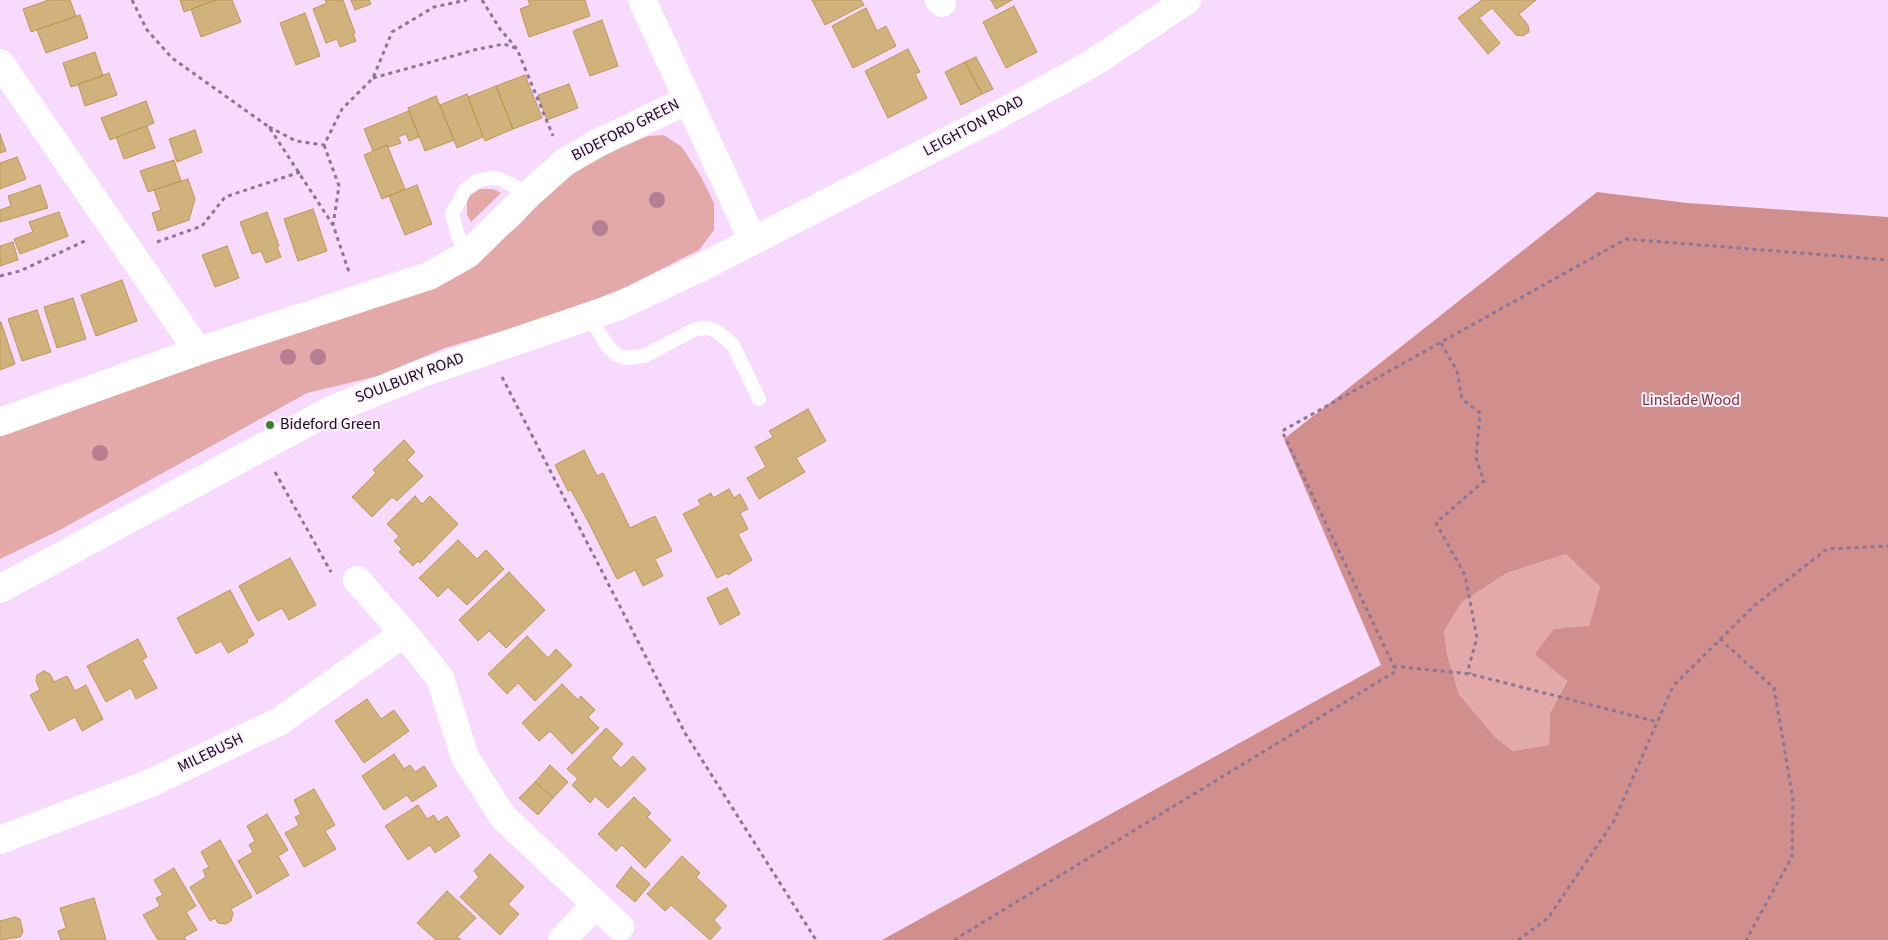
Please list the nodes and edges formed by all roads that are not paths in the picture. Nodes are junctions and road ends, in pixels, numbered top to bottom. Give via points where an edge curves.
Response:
1 (642, 0) edge
2 (1187, 0) edge
3 (0, 63) edge
4 (688, 100) junction
5 (529, 194) junction
6 (753, 241) junction
7 (468, 254) junction
8 (588, 316) junction
9 (198, 351) junction
10 (759, 399) dead end
11 (0, 422) edge
12 (357, 580) road end
13 (0, 589) edge
14 (404, 633) junction
15 (0, 840) edge
16 (595, 905) junction
17 (620, 927) dead end
18 (562, 940) edge

1 - 4 street, BIDEFORD GREEN
2 - 6 street, LEIGHTON ROAD via 1093,63
3 - 9 street
4 - 5 street, BIDEFORD GREEN via 565,162
4 - 6 street, BIDEFORD GREEN
5 - 7 street, BIDEFORD GREEN
5 - 7 lane via 500,179 490,178 465,190 452,214 458,236
6 - 8 street, SOULBURY ROAD via 619,306
7 - 9 street, BIDEFORD GREEN via 429,276
8 - 10 lane via 608,347 626,358 644,356 696,328 718,332 733,345
8 - 13 street, SOULBURY ROAD via 420,374 329,411
9 - 11 street, BIDEFORD GREEN
12 - 14 street
14 - 15 street, MILEBUSH via 280,721 146,785
14 - 16 street via 440,678 466,757 503,817
16 - 17 street
16 - 18 street

